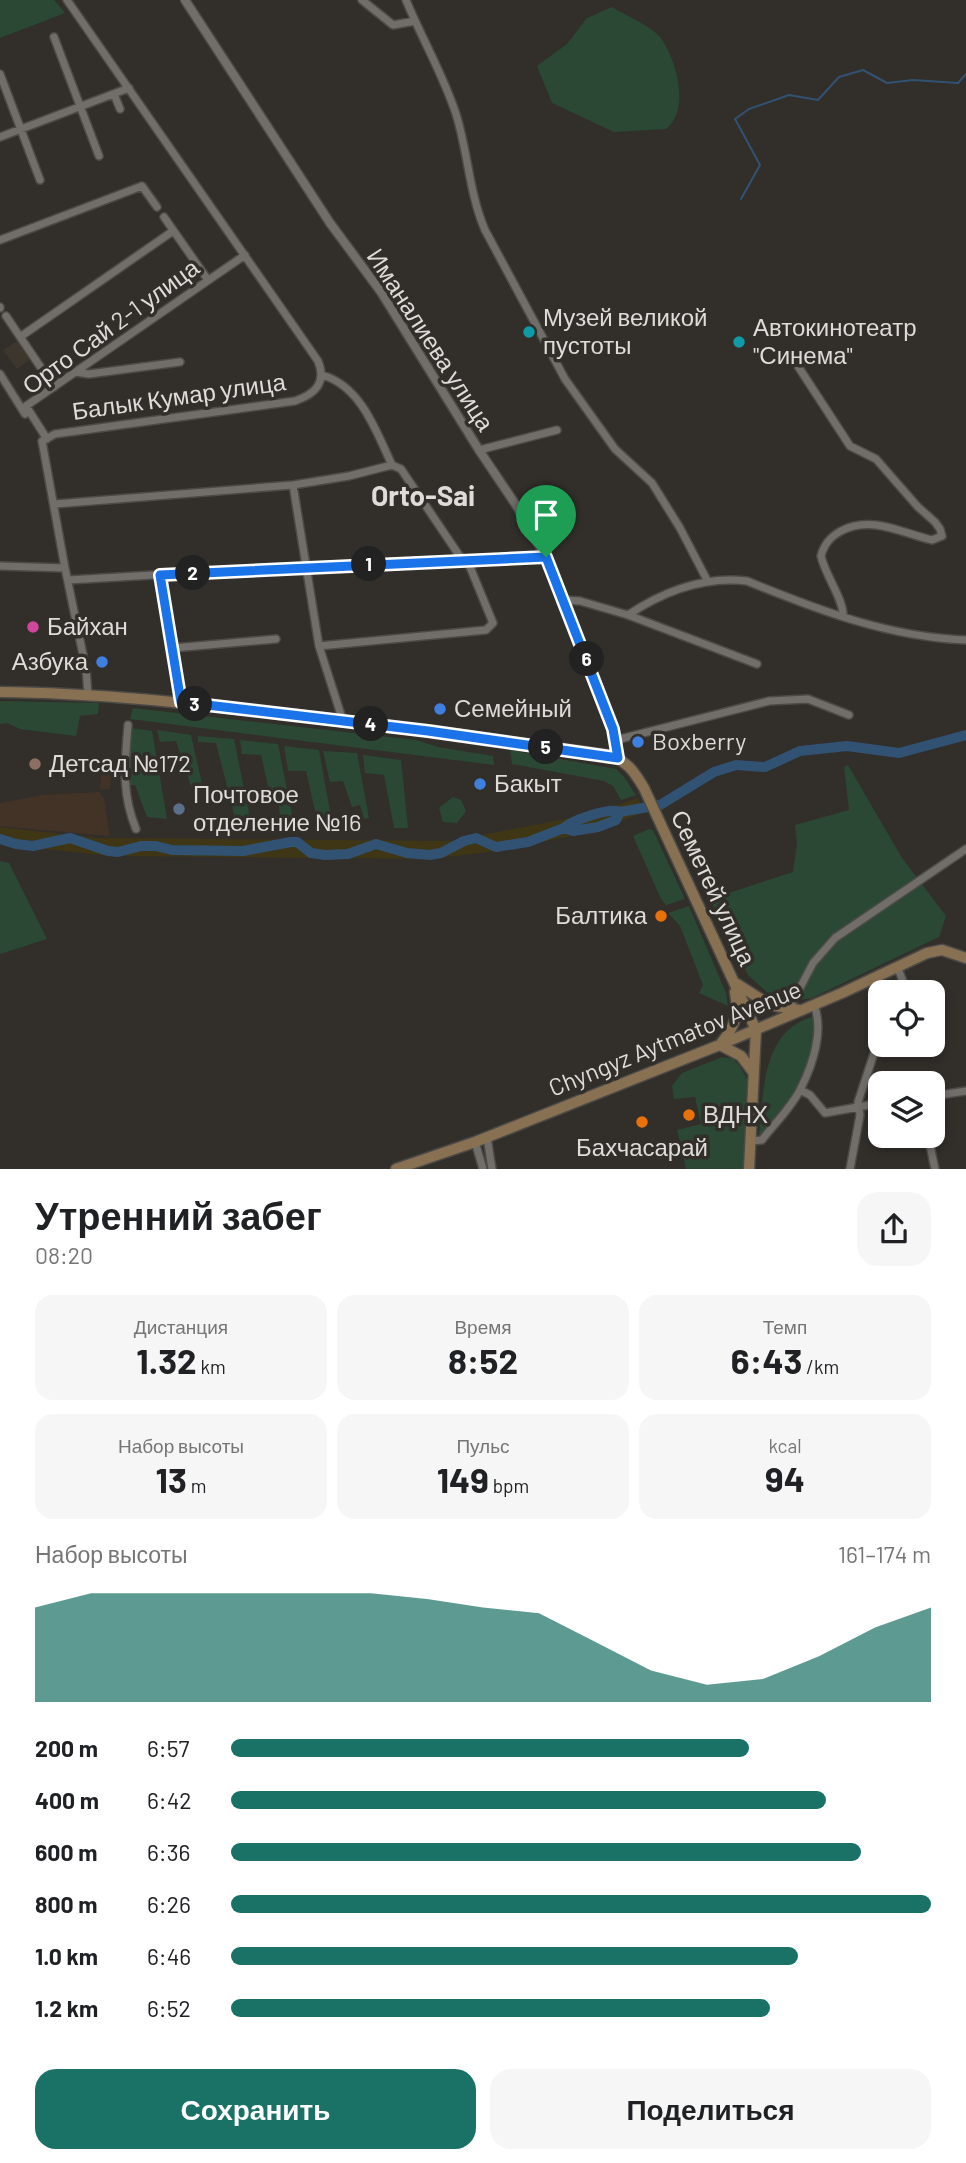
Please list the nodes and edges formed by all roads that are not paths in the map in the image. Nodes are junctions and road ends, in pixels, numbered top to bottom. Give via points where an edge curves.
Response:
1 (66, 0) edge
2 (185, 0) edge
3 (362, 0) edge
4 (406, 0) edge
5 (415, 21) junction
6 (54, 37) dead end
7 (0, 74) edge
8 (129, 88) junction
9 (114, 94) junction
10 (80, 106) junction
11 (120, 109) dead end
12 (21, 129) junction
13 (0, 137) edge
14 (99, 156) dead end
15 (40, 180) dead end
16 (157, 207) dead end
17 (164, 217) dead end
18 (173, 231) junction
19 (0, 240) edge
20 (245, 255) junction
21 (208, 281) junction
22 (6, 316) dead end
23 (20, 337) junction
24 (790, 354) dead end
25 (180, 362) dead end
26 (75, 372) junction
27 (0, 374) edge
28 (322, 375) junction
29 (54, 387) junction
30 (557, 430) dead end
31 (45, 440) junction
32 (479, 450) junction
33 (392, 465) junction
34 (293, 485) junction
35 (55, 504) junction
36 (546, 557) junction
37 (466, 562) junction
38 (698, 564) junction
39 (0, 566) edge
40 (307, 566) junction
41 (65, 568) junction
42 (160, 575) junction
43 (68, 580) junction
44 (707, 580) junction
45 (684, 588) junction
46 (564, 600) junction
47 (628, 615) junction
48 (842, 616) junction
49 (276, 639) dead end
50 (966, 640) edge
51 (319, 646) junction
52 (173, 648) junction
53 (757, 664) dead end
54 (0, 692) edge
55 (88, 694) junction
56 (181, 702) junction
57 (849, 715) dead end
58 (343, 721) junction
59 (128, 725) dead end
60 (616, 740) junction
61 (618, 758) junction
62 (136, 829) dead end
63 (966, 849) edge
64 (966, 958) edge
65 (897, 966) junction
66 (902, 980) edge
67 (734, 981) junction
68 (814, 1004) junction
69 (795, 1010) junction
70 (756, 1030) junction
71 (720, 1045) junction
72 (873, 1057) edge
73 (753, 1072) junction
74 (800, 1090) junction
75 (966, 1091) edge
76 (945, 1094) edge
77 (868, 1105) edge
78 (859, 1107) junction
79 (487, 1138) junction
80 (750, 1141) junction
81 (475, 1142) junction
82 (931, 1148) edge
83 (396, 1169) edge
84 (483, 1169) edge
85 (492, 1169) edge
86 (749, 1169) edge
87 (850, 1169) edge
88 (935, 1169) edge

1 - 8 street, Балык Кумар улица
2 - 32 street, Иманалиева улица via 330,223 381,292
3 - 5 street via 393,25
4 - 5 street
5 - 38 street via 457,116 485,230 565,379 615,449 652,483
6 - 10 street
7 - 12 street
8 - 9 street
8 - 20 street, Балык Кумар улица
9 - 10 street
9 - 11 street
10 - 12 street
10 - 14 street
12 - 13 street
12 - 15 street
16 - 19 street via 142,186
17 - 18 street
18 - 21 street
18 - 23 street
20 - 21 street, Орто Сай 2-1 улица
20 - 28 street, Балык Кумар улица via 318,361
21 - 26 street, Орто Сай 2-1 улица
22 - 23 street
23 - 29 street
24 - 48 street via 850,446 876,459 942,533 932,540 891,527 862,525 829,540 821,556 843,606
25 - 26 street, Балык Кумар улица
26 - 29 street, Орто Сай 2-1 улица
27 - 31 street
28 - 31 street, Балык Кумар улица via 313,393 295,401
28 - 33 street via 352,391
29 - 31 street, Орто Сай 2-1 улица via 26,407
30 - 32 street
31 - 35 street, Балык Кумар улица
32 - 36 street, Иманалиева улица
33 - 34 street
33 - 37 street via 401,469
34 - 35 street
34 - 40 street
35 - 41 street, Балык Кумар улица
36 - 37 street
36 - 46 street, Иманалиева улица
37 - 40 street
37 - 51 street via 493,623 486,630
38 - 44 street
38 - 45 street via 696,576
39 - 41 street
40 - 42 street
40 - 51 street
41 - 43 street, Балык Кумар улица
42 - 43 street
42 - 52 street
43 - 55 street, Балык Кумар улица
44 - 45 street
44 - 48 street via 747,581
45 - 47 street via 656,597
46 - 47 street
46 - 60 street, Иманалиева улица
47 - 53 street
48 - 50 street via 901,634
49 - 52 street
51 - 58 street
52 - 56 street
54 - 55 main road
55 - 56 main road
56 - 58 main road
57 - 60 street via 808,699 769,701
58 - 61 main road
59 - 62 street via 124,782
60 - 61 street, Иманалиева улица
61 - 67 main road, Семетей улица via 629,765 644,788
63 - 69 street via 835,938 813,963
64 - 65 main road, Chyngyz Aytmatov Avenue via 934,951
65 - 66 street
65 - 68 main road, Chyngyz Aytmatov Avenue
67 - 69 main road via 763,1002
67 - 70 main road, Семетей улица
67 - 71 main road via 737,1016
68 - 69 main road, Chyngyz Aytmatov Avenue
68 - 74 street via 819,1020 816,1046
69 - 70 main road, Chyngyz Aytmatov Avenue
70 - 71 main road, Chyngyz Aytmatov Avenue
70 - 73 main road, Семетей улица
71 - 73 main road via 741,1056
71 - 79 main road, Chyngyz Aytmatov Avenue
72 - 78 street
73 - 80 main road, Семетей улица
74 - 78 street via 825,1113
74 - 80 street via 762,1140
75 - 76 street
77 - 78 street
78 - 87 street
79 - 81 main road, Chyngyz Aytmatov Avenue
79 - 85 street
80 - 86 main road, Семетей улица
81 - 83 main road, Chyngyz Aytmatov Avenue
81 - 84 street
82 - 88 street

